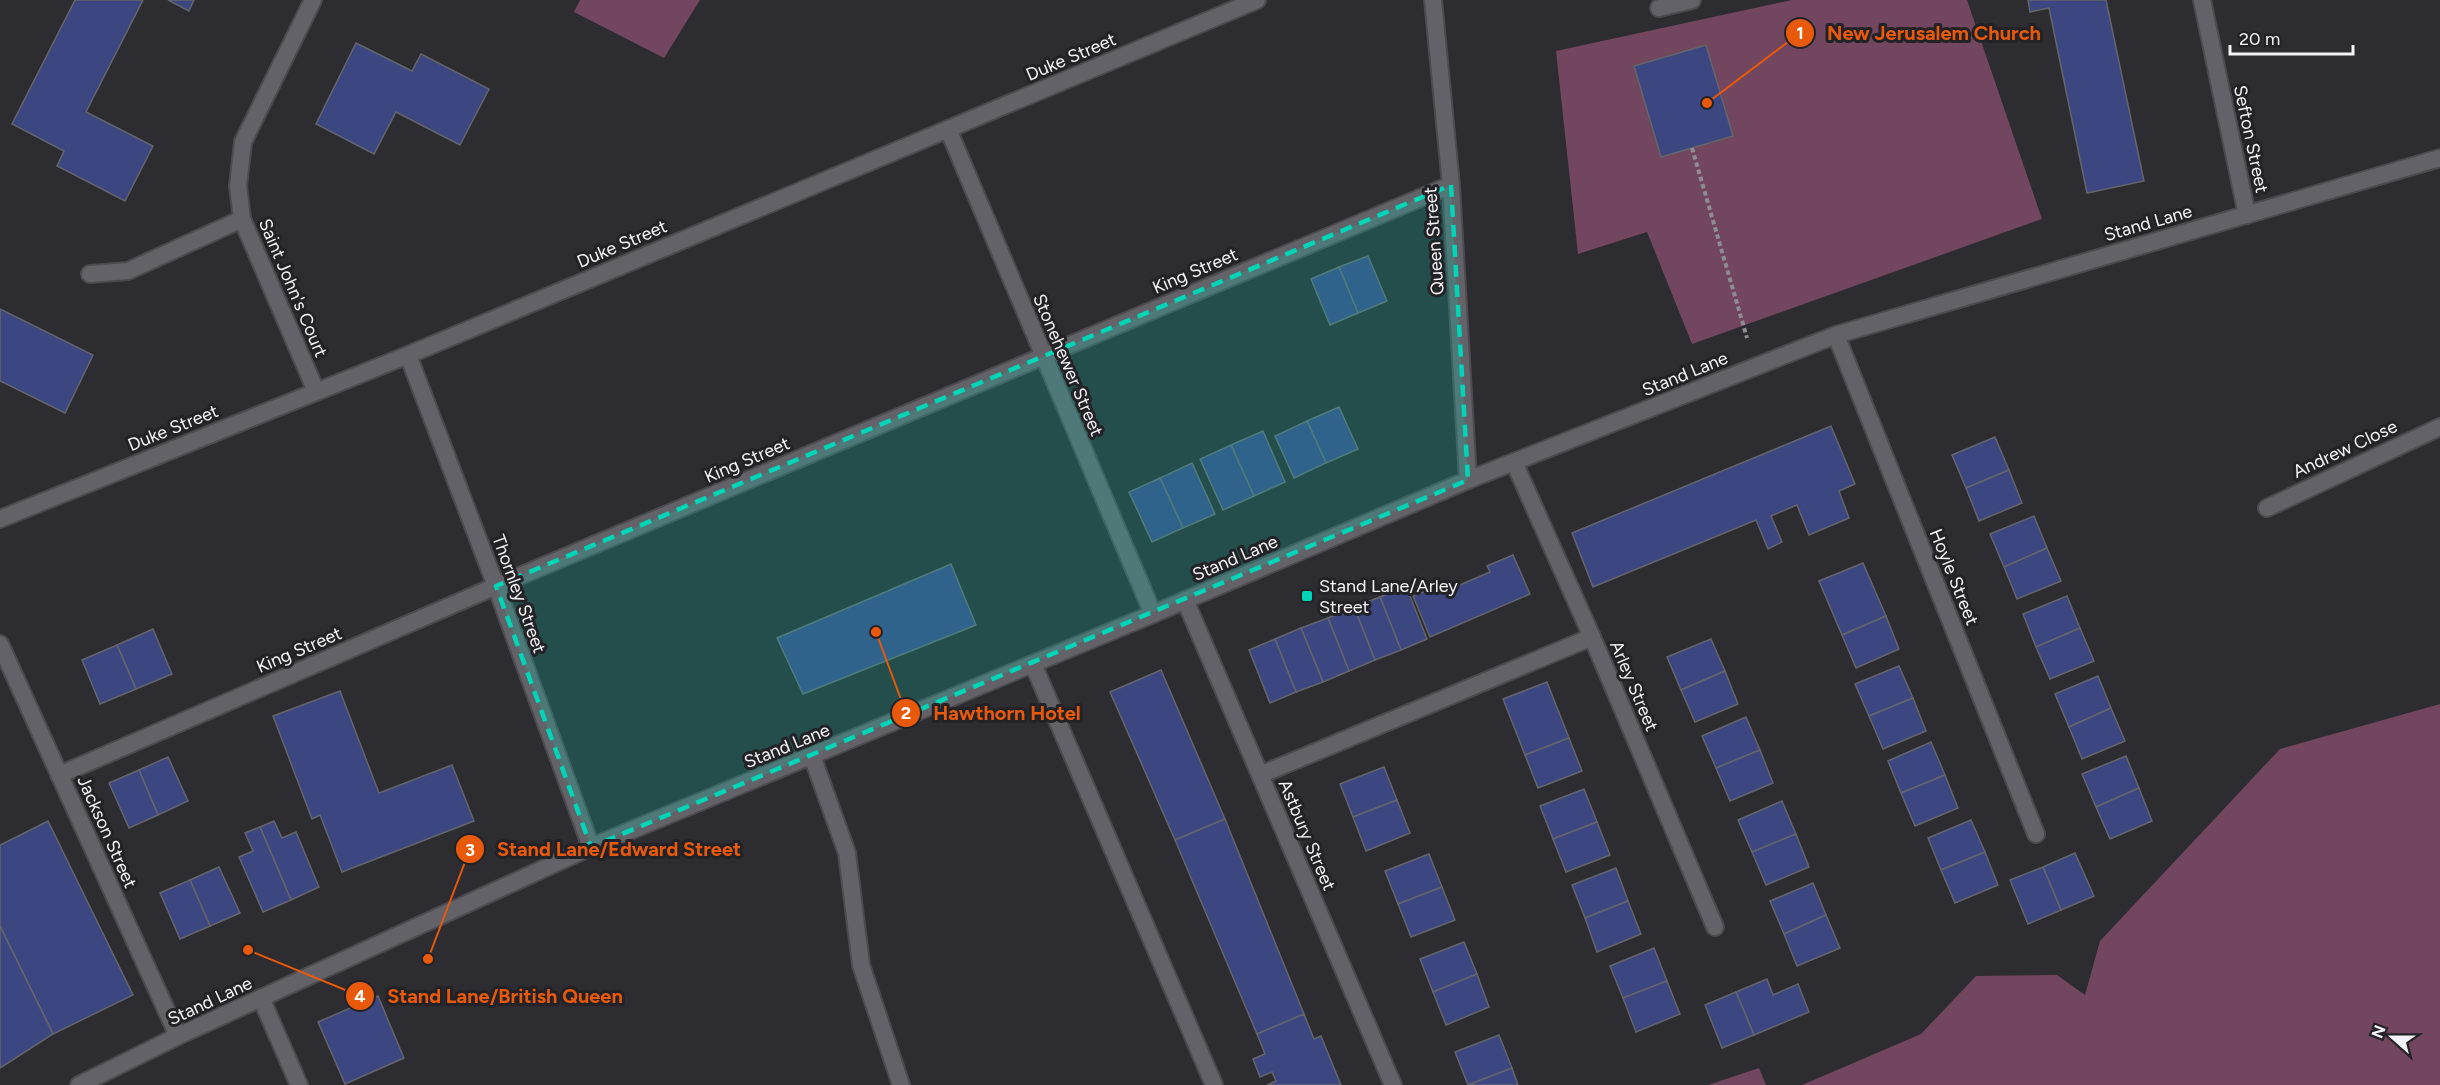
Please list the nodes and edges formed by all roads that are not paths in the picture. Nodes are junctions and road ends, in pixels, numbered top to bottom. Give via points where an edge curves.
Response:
1 (313, 0) edge
2 (1257, 0) edge
3 (1433, 0) edge
4 (1692, 0) edge
5 (2202, 0) edge
6 (1659, 8) dead end
7 (948, 129) junction
8 (2440, 158) edge
9 (1451, 185) junction
10 (2247, 214) junction
11 (242, 219) junction
12 (90, 274) dead end
13 (1836, 335) junction
14 (408, 355) junction
15 (1042, 356) junction
16 (316, 391) junction
17 (2440, 427) edge
18 (1514, 462) junction
19 (1468, 480) junction
20 (2267, 508) dead end
21 (0, 519) edge
22 (496, 586) junction
23 (1185, 600) junction
24 (1153, 614) junction
25 (1592, 637) junction
26 (0, 644) edge
27 (1033, 664) junction
28 (812, 756) junction
29 (60, 775) junction
30 (1260, 775) junction
31 (2036, 834) dead end
32 (591, 847) junction
33 (1715, 927) dead end
34 (261, 998) junction
35 (178, 1036) junction
36 (79, 1085) edge
37 (299, 1085) edge
38 (901, 1085) edge
39 (1214, 1085) edge
40 (1393, 1085) edge

1 - 11 street, Saint John's Court via 243,142 238,186
2 - 7 street, Duke Street
3 - 9 street, Queen Street
4 - 6 street
5 - 10 street, Sefton Street
7 - 14 street, Duke Street
7 - 15 street, Stonehewer Street
8 - 10 street, Stand Lane
9 - 15 street, King Street
9 - 19 street, Queen Street
10 - 13 street, Stand Lane
11 - 12 street via 128,271
11 - 16 street, Saint John's Court
13 - 18 street, Stand Lane
13 - 31 street, Hoyle Street
14 - 16 street, Duke Street
14 - 22 street, Thornley Street
15 - 22 street, King Street
15 - 24 street, Stonehewer Street
16 - 21 street, Duke Street
17 - 20 street, Andrew Close
18 - 19 street, Stand Lane
18 - 25 street, Arley Street
19 - 23 street, Stand Lane
22 - 29 street, King Street
22 - 32 street, Thornley Street
23 - 24 street, Stand Lane
23 - 30 street, Astbury Street
24 - 27 street, Stand Lane
25 - 30 street
25 - 33 street, Arley Street
26 - 29 street, Jackson Street
27 - 28 street, Stand Lane
27 - 39 street
28 - 32 street, Stand Lane
28 - 38 street via 847,854 861,965
29 - 35 street, Jackson Street
30 - 40 street, Astbury Street
32 - 34 street, Stand Lane
34 - 35 street, Stand Lane
34 - 37 street
35 - 36 street, Stand Lane

